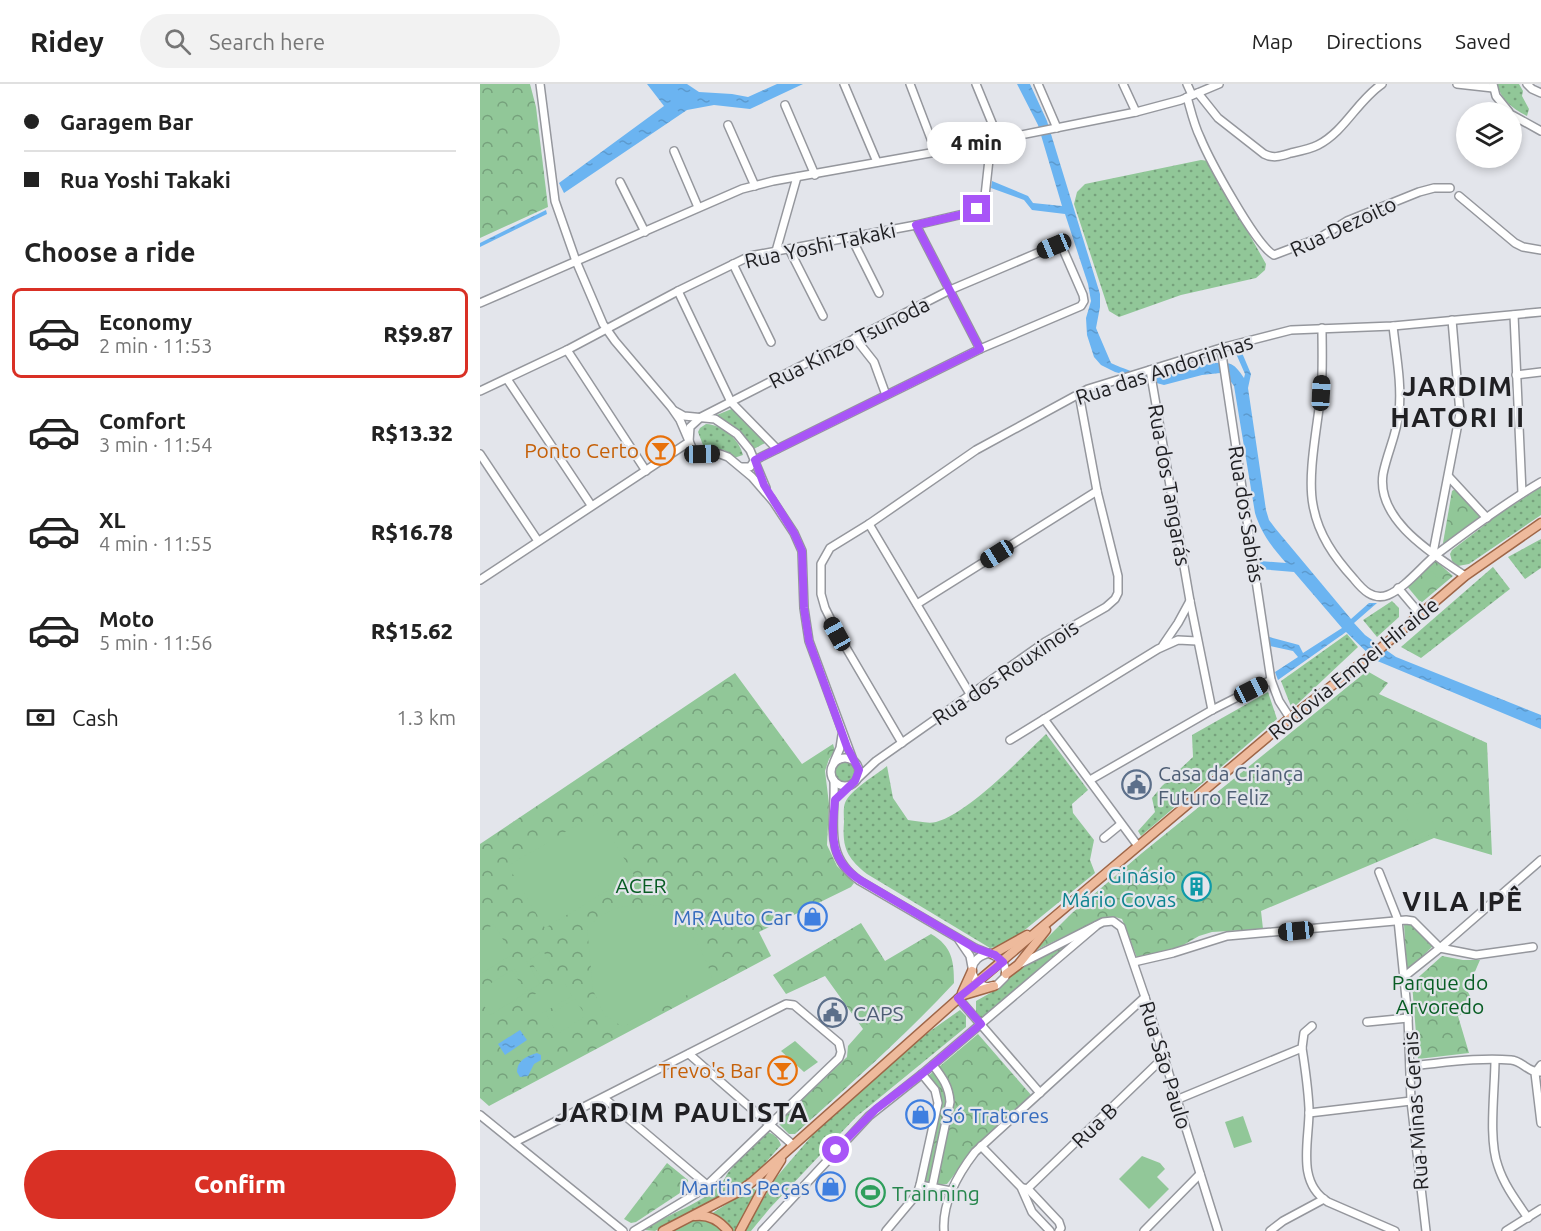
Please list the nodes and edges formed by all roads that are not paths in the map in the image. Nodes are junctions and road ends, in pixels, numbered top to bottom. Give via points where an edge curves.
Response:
1 (540, 84) edge
2 (844, 84) edge
3 (910, 84) edge
4 (976, 84) edge
5 (1038, 84) edge
6 (1123, 84) edge
7 (1187, 84) edge
8 (1218, 84) edge
9 (1382, 84) edge
10 (1457, 84) edge
11 (1527, 84) edge
12 (1493, 86) edge
13 (1541, 93) edge
14 (1192, 95) junction
15 (1501, 102) edge
16 (784, 105) dead end
17 (1136, 112) junction
18 (1522, 120) edge
19 (728, 125) dead end
20 (1053, 128) junction
21 (1541, 131) edge
22 (999, 140) junction
23 (991, 141) junction
24 (674, 151) dead end
25 (936, 152) junction
26 (877, 162) junction
27 (815, 175) junction
28 (797, 177) junction
29 (620, 182) dead end
30 (755, 186) junction
31 (1450, 188) dead end
32 (1459, 196) dead end
33 (698, 207) junction
34 (916, 225) junction
35 (645, 232) junction
36 (851, 237) junction
37 (789, 249) junction
38 (1541, 250) edge
39 (776, 251) junction
40 (576, 261) junction
41 (733, 264) junction
42 (950, 290) junction
43 (678, 291) junction
44 (879, 293) dead end
45 (480, 303) edge
46 (1541, 312) edge
47 (1514, 315) junction
48 (823, 316) dead end
49 (1452, 320) junction
50 (1393, 326) junction
51 (1322, 328) junction
52 (606, 329) junction
53 (855, 338) junction
54 (771, 342) dead end
55 (1221, 348) junction
56 (980, 349) junction
57 (567, 351) junction
58 (1150, 370) junction
59 (1541, 372) edge
60 (1516, 375) junction
61 (507, 379) junction
62 (480, 391) edge
63 (1079, 394) junction
64 (886, 395) junction
65 (731, 402) junction
66 (671, 407) junction
67 (701, 417) junction
68 (689, 442) junction
69 (777, 449) junction
70 (480, 454) edge
71 (755, 460) junction
72 (741, 467) junction
73 (646, 471) junction
74 (1449, 477) junction
75 (1541, 482) edge
76 (1097, 491) junction
77 (1522, 493) junction
78 (774, 502) junction
79 (591, 505) junction
80 (1487, 518) junction
81 (1541, 523) edge
82 (869, 524) junction
83 (538, 541) junction
84 (1434, 554) junction
85 (1465, 576) junction
86 (481, 578) edge
87 (1398, 588) junction
88 (1190, 600) junction
89 (917, 604) junction
90 (1420, 614) junction
91 (1197, 641) junction
92 (1158, 649) junction
93 (1271, 680) junction
94 (970, 694) junction
95 (1212, 711) junction
96 (1290, 718) junction
97 (1044, 719) junction
98 (842, 733) junction
99 (1010, 740) dead end
100 (902, 743) junction
101 (854, 761) junction
102 (876, 761) junction
103 (832, 766) junction
104 (858, 778) junction
105 (1090, 780) junction
106 (834, 781) junction
107 (851, 785) junction
108 (835, 800) junction
109 (1121, 824) junction
110 (1104, 838) dead end
111 (1137, 846) junction
112 (1541, 860) edge
113 (1379, 872) dead end
114 (1057, 915) junction
115 (1398, 920) junction
116 (1096, 926) junction
117 (955, 935) junction
118 (1533, 947) dead end
119 (1440, 948) junction
120 (992, 954) junction
121 (1003, 962) junction
122 (1134, 962) junction
123 (1018, 965) junction
124 (972, 969) junction
125 (1005, 974) junction
126 (1405, 976) junction
127 (977, 982) junction
128 (994, 986) junction
129 (960, 997) junction
130 (1145, 997) junction
131 (1408, 1018) junction
132 (1367, 1022) dead end
133 (981, 1024) junction
134 (1312, 1026) dead end
135 (1302, 1047) junction
136 (689, 1054) junction
137 (1163, 1058) junction
138 (1495, 1060) junction
139 (933, 1065) junction
140 (1541, 1065) edge
141 (1410, 1066) junction
142 (1538, 1072) edge
143 (922, 1074) junction
144 (1040, 1093) junction
145 (604, 1098) junction
146 (1176, 1100) junction
147 (1411, 1101) junction
148 (1309, 1113) junction
149 (480, 1115) edge
150 (1541, 1123) edge
151 (770, 1124) junction
152 (515, 1142) junction
153 (981, 1146) junction
154 (791, 1148) junction
155 (1200, 1174) junction
156 (707, 1185) junction
157 (920, 1185) junction
158 (932, 1188) junction
159 (1024, 1189) junction
160 (951, 1191) junction
161 (1323, 1199) junction
162 (1541, 1209) edge
163 (1528, 1218) junction
164 (686, 1219) junction
165 (623, 1231) edge
166 (634, 1231) edge
167 (663, 1231) edge
168 (728, 1231) edge
169 (740, 1231) edge
170 (762, 1231) edge
171 (886, 1231) edge
172 (944, 1231) edge
173 (1050, 1231) edge
174 (1059, 1231) edge
175 (1144, 1231) edge
176 (1218, 1231) edge
177 (1270, 1231) edge
178 (1395, 1231) edge
179 (1426, 1231) edge
180 (1506, 1231) edge

1 - 40 street via 553,193
2 - 26 street
3 - 25 street
4 - 22 street
5 - 20 street
6 - 17 street
7 - 14 street
8 - 14 street
9 - 14 street via 1325,141 1273,158
10 - 12 street
11 - 13 street
12 - 15 street
14 - 17 street
14 - 31 street, Rua Dezoito via 1199,136 1216,172 1260,242 1274,255 1419,192
16 - 27 street
17 - 20 street
18 - 21 street
19 - 30 street
20 - 22 street
22 - 23 street
23 - 25 street
23 - 34 street, Rua Yoshi Takaki via 981,206 972,212
24 - 33 street
25 - 26 street
26 - 27 street
27 - 28 street
28 - 30 street
28 - 39 street
29 - 35 street
30 - 33 street
32 - 38 street via 1515,243
33 - 35 street
34 - 36 street, Rua Yoshi Takaki
34 - 42 street
35 - 40 street
36 - 37 street, Rua Yoshi Takaki
36 - 44 street
37 - 39 street, Rua Yoshi Takaki
37 - 48 street
39 - 41 street, Rua Yoshi Takaki
40 - 45 street
40 - 52 street
41 - 43 street, Rua Yoshi Takaki
41 - 54 street
42 - 53 street, Rua Kinzo Tsunoda
42 - 56 street
42 - 56 street, Rua Kinzo Tsunoda via 1056,245 1063,250 1083,295 1079,307
43 - 52 street, Rua Yoshi Takaki
43 - 65 street
46 - 47 street, Rua das Andorinhas
47 - 49 street, Rua das Andorinhas
47 - 60 street
49 - 50 street, Rua das Andorinhas
49 - 74 street via 1460,413
50 - 51 street, Rua das Andorinhas
50 - 84 street via 1399,414 1383,476 1384,496 1412,537
51 - 55 street, Rua das Andorinhas via 1282,332
51 - 87 street via 1321,393 1311,486 1316,517 1333,554 1363,589 1379,597
52 - 57 street, Rua Yoshi Takaki
52 - 66 street
53 - 64 street via 870,354
53 - 65 street, Rua Kinzo Tsunoda
55 - 58 street, Rua das Andorinhas
55 - 93 street, Rua dos Sabiás
56 - 64 street
57 - 61 street, Rua Yoshi Takaki
57 - 73 street
58 - 63 street, Rua das Andorinhas
58 - 88 street, Rua dos Tangarás
59 - 60 street
60 - 77 street
61 - 62 street, Rua Yoshi Takaki
61 - 79 street
63 - 76 street
63 - 82 street, Rua das Andorinhas via 976,450
64 - 69 street
65 - 67 street, Rua Kinzo Tsunoda
65 - 69 street
66 - 67 street via 684,416
66 - 68 street
67 - 68 street via 690,427
67 - 71 street via 715,419 737,434
68 - 72 street via 695,451 724,455
68 - 73 street
69 - 71 street
70 - 83 street
71 - 72 street via 750,467
71 - 78 street
72 - 78 street
73 - 79 street
74 - 80 street
74 - 84 street
75 - 77 street
76 - 89 street
76 - 94 street, Rua dos Rouxinois via 1118,576 1115,599 1051,637
77 - 80 street
78 - 98 street via 802,551 809,641
79 - 83 street
80 - 84 street
81 - 85 main road, Rodovia Empei Hiraide
82 - 89 street
82 - 100 street, Rua das Andorinhas via 825,555 821,564 821,594 829,619
83 - 86 street
84 - 85 street
84 - 87 street
85 - 90 main road, Rodovia Empei Hiraide
87 - 90 street
88 - 91 street, Rua dos Tangarás
88 - 92 street
89 - 94 street
90 - 96 main road, Rodovia Empei Hiraide
91 - 92 street via 1178,639
91 - 95 street, Rua dos Tangarás
92 - 97 street
93 - 95 street
93 - 96 street, Rua dos Sabiás
94 - 100 street, Rua dos Rouxinois
95 - 105 street
96 - 111 main road, Rodovia Empei Hiraide
97 - 99 street
97 - 105 street
98 - 101 street
98 - 103 street
100 - 102 street, Rua dos Rouxinois
101 - 102 street, Rua dos Rouxinois
101 - 103 street via 839,759
101 - 104 street
102 - 104 street, Rua dos Rouxinois
103 - 106 street
104 - 107 street
105 - 109 street
106 - 107 street via 842,786
106 - 108 street
107 - 108 street
108 - 117 street via 833,844 843,866 860,880
109 - 110 street
109 - 111 street
111 - 114 main road, Rodovia Empei Hiraide
112 - 119 street
113 - 115 street, Rua Minas Gerais
114 - 120 main road
114 - 121 main road, Rodovia Empei Hiraide
114 - 123 main road
115 - 119 street via 1413,921
115 - 122 street via 1218,938
115 - 126 street, Rua Minas Gerais
116 - 122 street, Rua São Paulo via 1108,921 1118,923
116 - 123 street
116 - 133 street
117 - 120 street
117 - 124 street via 967,951
118 - 119 street via 1476,955
119 - 126 street
120 - 121 street
120 - 124 street via 978,957
121 - 125 street
121 - 127 main road, Rodovia Empei Hiraide
122 - 130 street, Rua São Paulo
123 - 125 main road
124 - 127 street
124 - 129 main road
125 - 128 street
126 - 131 street, Rua Minas Gerais
127 - 128 street
127 - 129 main road, Rodovia Empei Hiraide
128 - 129 main road
129 - 133 street
129 - 154 main road, Rodovia Empei Hiraide
130 - 137 street, Rua São Paulo
130 - 144 street
131 - 132 street
131 - 141 street, Rua Minas Gerais
133 - 139 street
133 - 144 street
134 - 135 street via 1304,1033
135 - 146 street
135 - 148 street
136 - 145 street
136 - 151 street
136 - 151 street via 790,1004 836,1040 841,1047 838,1058
137 - 146 street, Rua São Paulo
137 - 159 street, Rua B
138 - 141 street
138 - 142 street via 1514,1060
138 - 163 street via 1496,1159
139 - 143 street
139 - 158 street via 944,1079 950,1102
140 - 142 street
141 - 147 street, Rua Minas Gerais
142 - 150 street
143 - 157 street via 935,1090 938,1103
143 - 170 street via 869,1116
144 - 153 street
145 - 152 street
145 - 156 street
146 - 155 street, Rua São Paulo
147 - 148 street
147 - 179 street, Rua Minas Gerais
148 - 161 street via 1307,1170
149 - 152 street
151 - 154 street
151 - 156 street
152 - 165 street
153 - 159 street
153 - 160 street
154 - 164 main road, Rodovia Empei Hiraide via 746,1187
154 - 169 main road, Rodovia Empei Hiraide
155 - 175 street
155 - 176 street, Rua São Paulo
156 - 166 street
157 - 158 street
157 - 171 street
158 - 160 street
159 - 173 street via 1032,1212
159 - 174 street via 1059,1222
160 - 172 street
161 - 177 street
161 - 178 street
162 - 163 street
163 - 180 street
164 - 167 main road, Rodovia Empei Hiraide
164 - 168 main road via 707,1216

